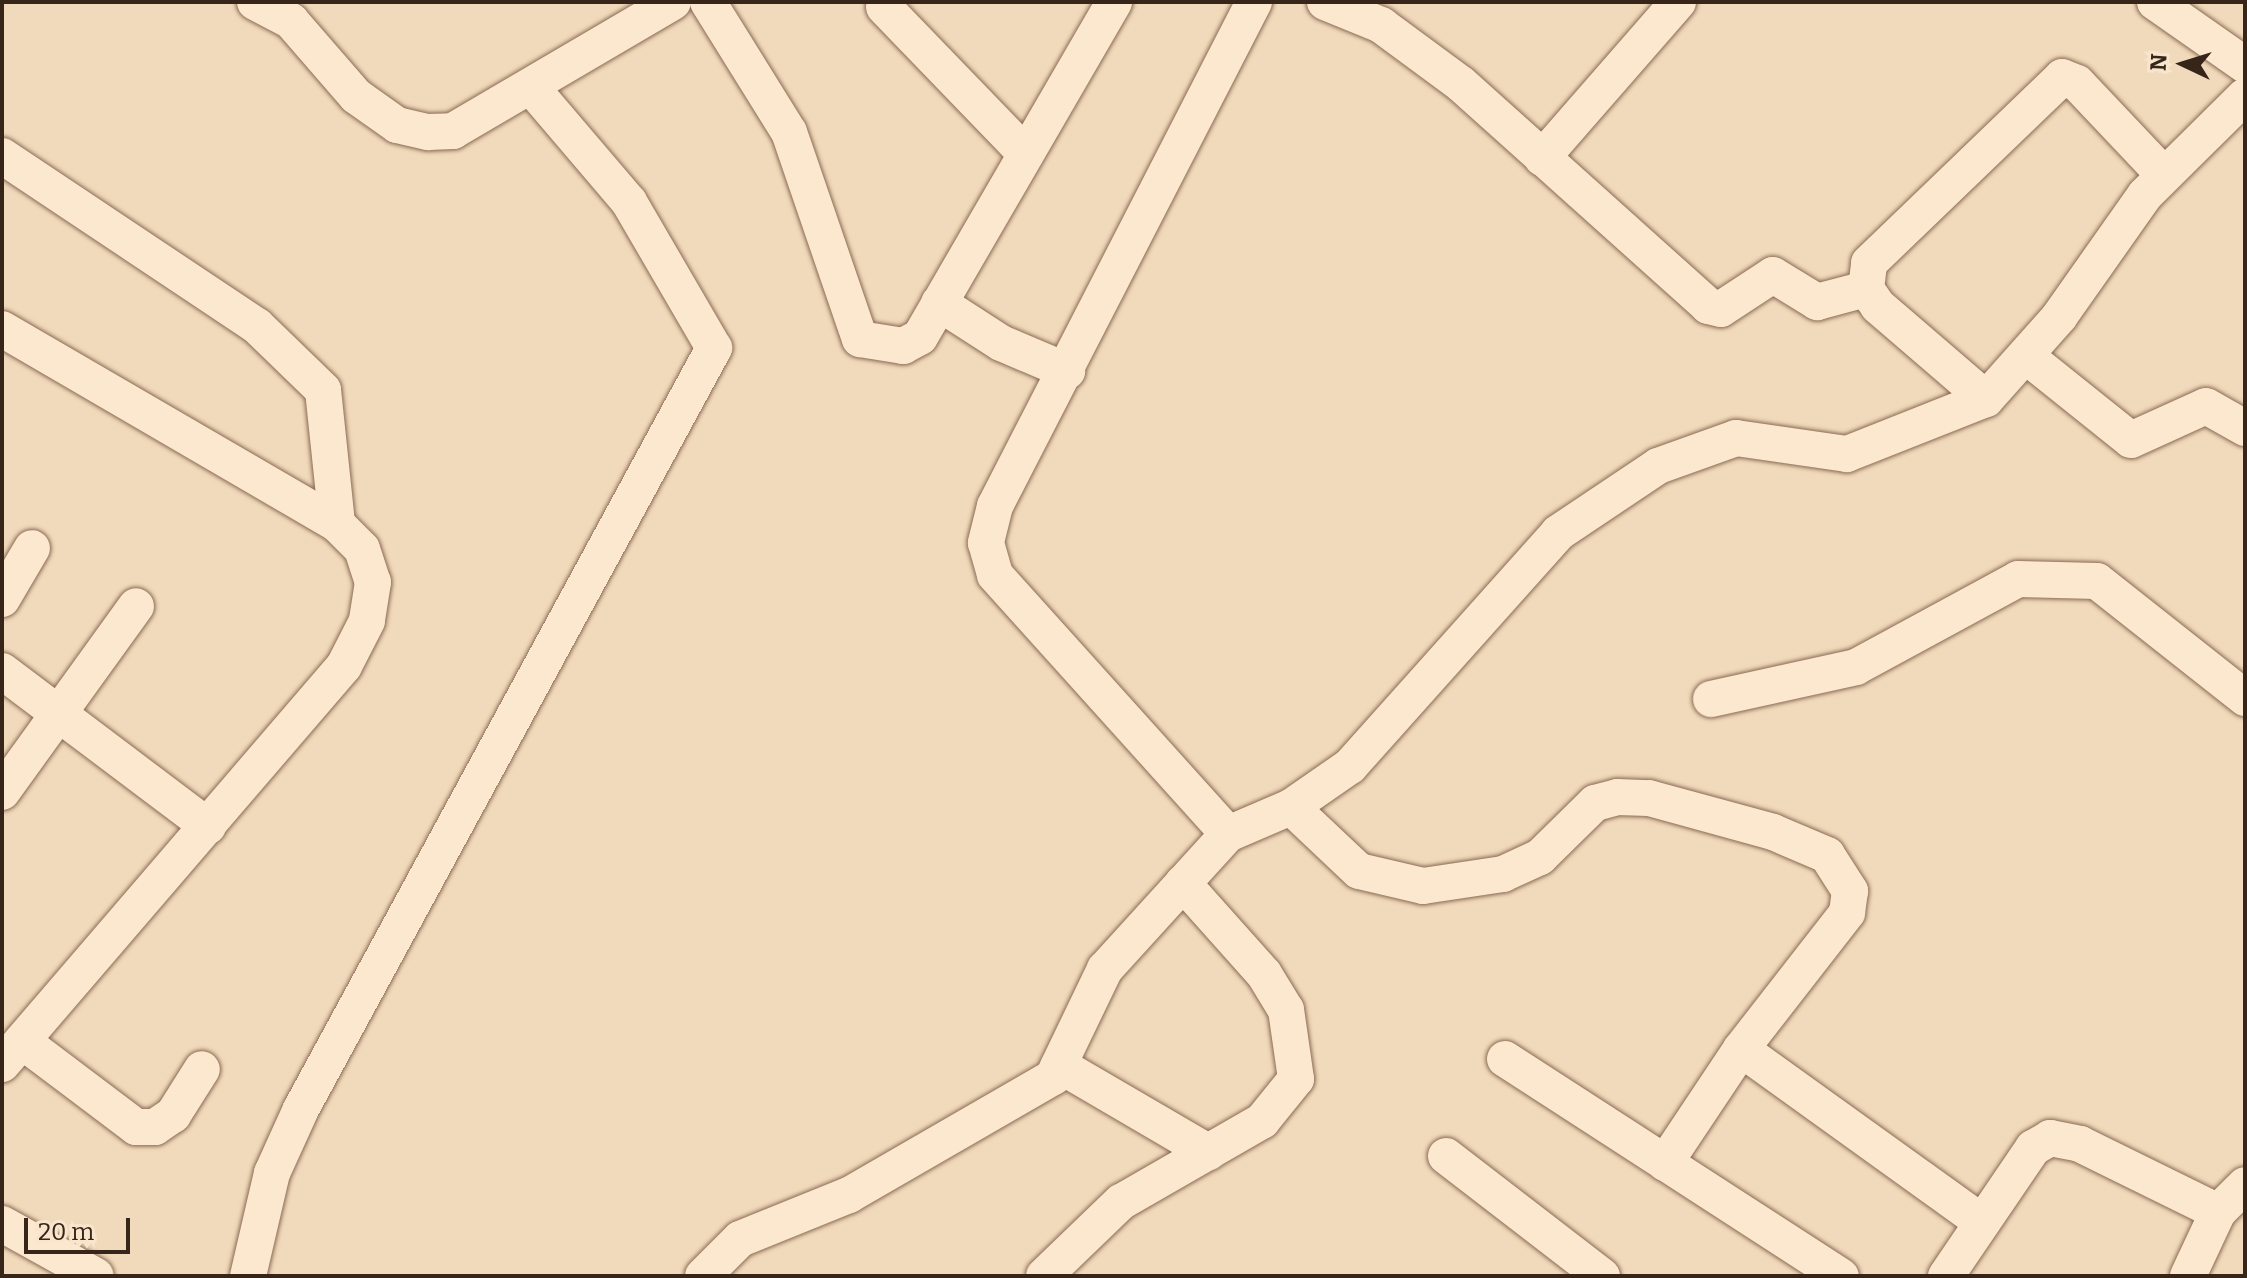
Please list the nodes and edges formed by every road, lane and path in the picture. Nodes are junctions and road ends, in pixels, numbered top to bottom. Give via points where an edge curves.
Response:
1 (255, 2) edge
2 (673, 2) edge
3 (708, 2) edge
4 (1114, 2) edge
5 (1254, 2) edge
6 (1325, 2) edge
7 (1678, 2) edge
8 (2155, 2) edge
9 (883, 4) edge
10 (297, 12) edge
11 (2245, 65) edge
12 (531, 87) junction
13 (2245, 96) edge
14 (1026, 154) junction
15 (1542, 158) junction
16 (3, 160) edge
17 (2163, 174) junction
18 (1866, 289) junction
19 (939, 303) junction
20 (2, 329) edge
21 (2026, 356) junction
22 (1067, 371) junction
23 (1986, 399) junction
24 (2245, 428) edge
25 (337, 524) junction
26 (32, 548) dead end
27 (2, 599) edge
28 (136, 606) dead end
29 (2, 671) edge
30 (2245, 698) edge
31 (1711, 699) dead end
32 (60, 714) junction
33 (2, 792) edge
34 (1291, 807) junction
35 (208, 826) junction
36 (1228, 834) junction
37 (1183, 883) junction
38 (1741, 1049) junction
39 (12, 1052) edge
40 (1505, 1059) dead end
41 (1059, 1065) junction
42 (202, 1069) dead end
43 (1208, 1152) junction
44 (1446, 1156) dead end
45 (1665, 1163) junction
46 (2245, 1185) edge
47 (2218, 1212) junction
48 (1982, 1222) junction
49 (2, 1224) edge
50 (96, 1276) edge
51 (248, 1276) edge
52 (703, 1276) edge
53 (1044, 1276) edge
54 (1602, 1276) edge
55 (1841, 1276) edge
56 (1946, 1276) edge
57 (2188, 1276) edge

1 - 10 street
2 - 12 street
3 - 19 street via 789,132 860,339 903,346 920,337
4 - 14 street
5 - 22 street
6 - 15 street via 1381,25
7 - 15 street
8 - 11 street
9 - 14 street
10 - 12 street via 356,96 397,125 453,131
12 - 51 street via 629,202 714,348 301,1109 272,1173
13 - 17 street
14 - 19 street
15 - 18 street via 1714,309 1773,275 1817,302
16 - 25 street via 295,359 323,390
17 - 18 street via 2077,83 2051,80 1869,263
17 - 21 street
18 - 23 street
19 - 22 street via 1001,343
20 - 25 street
21 - 23 street
21 - 24 street via 2131,440 2206,406
22 - 36 street via 992,515 986,543 995,575
23 - 34 street via 1847,454 1736,438 1658,466 1558,533 1350,766
25 - 35 street via 362,549 373,582 367,621 344,666
26 - 27 street
28 - 32 street
29 - 32 street
30 - 31 street via 2097,581 2018,579 1856,667
32 - 33 street
32 - 35 street
34 - 36 street
34 - 38 street via 1359,871 1423,886 1503,874 1540,857 1595,803 1617,797 1649,798 1810,844 1838,867 1850,891 1847,913
35 - 39 street
36 - 37 street
37 - 41 street via 1105,969
37 - 43 street via 1264,974 1286,1010 1296,1050 1296,1079 1282,1104
38 - 45 street
38 - 48 street
39 - 42 street via 136,1127 155,1127 173,1115
40 - 45 street
41 - 43 street
41 - 52 street via 1010,1106 849,1195 740,1239
43 - 53 street via 1121,1202
44 - 54 street
45 - 55 street
46 - 47 street
47 - 48 street via 2080,1144 2050,1138 2033,1148
47 - 57 street
48 - 56 street
49 - 50 street

